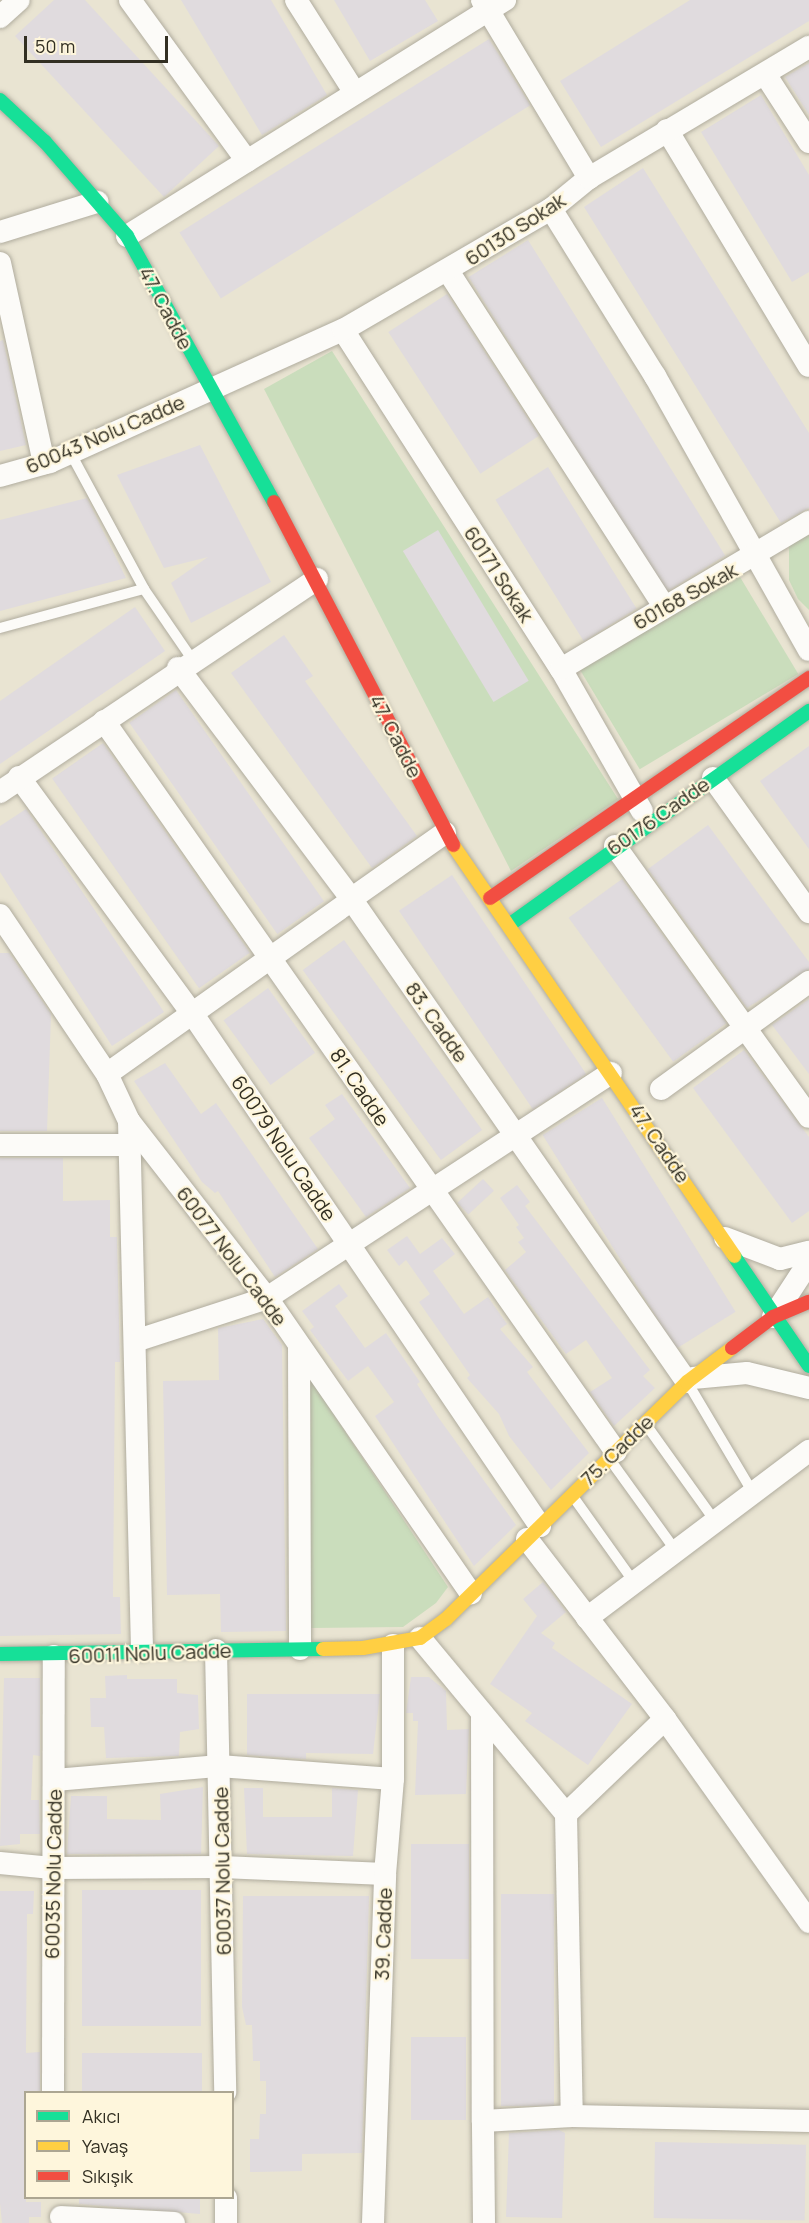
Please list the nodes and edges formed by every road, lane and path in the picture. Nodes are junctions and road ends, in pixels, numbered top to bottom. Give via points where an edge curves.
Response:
1 (20, 0) edge
2 (130, 0) edge
3 (296, 0) edge
4 (492, 3) edge
5 (0, 16) edge
6 (809, 47) edge
7 (765, 74) junction
8 (355, 93) junction
9 (4, 110) edge
10 (667, 130) junction
11 (809, 142) edge
12 (247, 161) junction
13 (589, 178) junction
14 (98, 202) junction
15 (551, 209) junction
16 (0, 232) edge
17 (127, 236) junction
18 (0, 262) edge
19 (448, 271) junction
20 (343, 330) junction
21 (809, 366) edge
22 (209, 389) junction
23 (70, 452) junction
24 (44, 463) junction
25 (0, 476) edge
26 (809, 522) edge
27 (758, 556) junction
28 (317, 579) junction
29 (144, 589) junction
30 (663, 605) junction
31 (0, 628) edge
32 (809, 650) edge
33 (185, 664) junction
34 (561, 669) junction
35 (809, 678) edge
36 (809, 711) edge
37 (104, 721) junction
38 (19, 777) junction
39 (712, 778) junction
40 (0, 792) edge
41 (636, 800) junction
42 (648, 823) junction
43 (445, 833) junction
44 (615, 846) junction
45 (490, 898) junction
46 (352, 900) junction
47 (809, 912) edge
48 (0, 915) edge
49 (510, 925) junction
50 (271, 957) junction
51 (809, 982) edge
52 (192, 1013) junction
53 (746, 1028) junction
54 (611, 1072) junction
55 (107, 1074) junction
56 (661, 1089) dead end
57 (809, 1117) edge
58 (129, 1121) junction
59 (516, 1137) junction
60 (130, 1145) junction
61 (0, 1146) edge
62 (431, 1192) junction
63 (725, 1238) junction
64 (349, 1244) junction
65 (809, 1252) edge
66 (809, 1262) edge
67 (267, 1298) junction
68 (809, 1302) edge
69 (773, 1317) junction
70 (135, 1341) junction
71 (299, 1348) junction
72 (809, 1366) edge
73 (690, 1380) junction
74 (809, 1388) edge
75 (645, 1423) junction
76 (809, 1450) edge
77 (612, 1455) junction
78 (753, 1493) junction
79 (572, 1495) junction
80 (715, 1521) junction
81 (534, 1532) junction
82 (676, 1551) junction
83 (634, 1582) junction
84 (471, 1594) junction
85 (587, 1618) junction
86 (420, 1638) junction
87 (393, 1645) junction
88 (300, 1649) junction
89 (142, 1650) junction
90 (216, 1650) junction
91 (0, 1654) edge
92 (54, 1656) junction
93 (482, 1713) junction
94 (665, 1719) junction
95 (219, 1766) junction
96 (393, 1779) junction
97 (55, 1780) junction
98 (566, 1814) junction
99 (0, 1863) edge
100 (222, 1867) junction
101 (52, 1868) junction
102 (385, 1874) junction
103 (809, 1922) edge
104 (53, 2091) edge
105 (225, 2091) edge
106 (572, 2116) junction
107 (483, 2121) junction
108 (809, 2121) edge
109 (226, 2199) edge
110 (61, 2212) edge
111 (174, 2223) edge
112 (226, 2223) edge
113 (374, 2223) edge
114 (484, 2223) edge

1 - 5 street
2 - 12 street
3 - 8 street
4 - 8 street
4 - 13 street
6 - 7 street, 60130 Sokak
7 - 10 street, 60130 Sokak
7 - 11 street
8 - 12 street
9 - 14 street, 47. Cadde
10 - 13 street, 60130 Sokak
10 - 21 street
12 - 17 street
13 - 15 street, 60130 Sokak
14 - 16 street
14 - 17 street, 47. Cadde
15 - 19 street, 60130 Sokak
15 - 27 street via 655,376
17 - 22 street, 47. Cadde
18 - 24 street
19 - 20 street, 60130 Sokak
19 - 30 street
20 - 22 street, 60130 Sokak
20 - 34 street, 60171 Sokak
22 - 23 street, 60043 Nolu Cadde
22 - 28 street, 47. Cadde
23 - 24 street, 60043 Nolu Cadde
23 - 29 lane
24 - 25 street, 60043 Nolu Cadde
26 - 27 street, 60168 Sokak
27 - 30 street, 60168 Sokak
27 - 32 street
28 - 33 street
28 - 43 street, 47. Cadde
29 - 31 lane
29 - 33 lane
30 - 34 street, 60168 Sokak
33 - 37 street
33 - 46 street, 83. Cadde
34 - 41 street, 60171 Sokak
35 - 41 street
36 - 39 street, 60176 Cadde
37 - 38 street
37 - 50 street, 81. Cadde
38 - 40 street
38 - 52 street, 60079 Nolu Cadde
39 - 42 street, 60176 Cadde
39 - 47 street
41 - 42 street, 60171 Sokak
41 - 45 street
42 - 44 street, 60176 Cadde
43 - 45 street, 47. Cadde
43 - 46 street
44 - 49 street, 60176 Cadde
44 - 53 street
45 - 49 street, 47. Cadde
46 - 50 street
46 - 59 street, 83. Cadde
48 - 55 street, 60077 Nolu Cadde
49 - 54 street, 47. Cadde
50 - 52 street
50 - 62 street, 81. Cadde
51 - 53 street
52 - 55 street
52 - 64 street, 60079 Nolu Cadde
53 - 56 street
53 - 57 street
54 - 59 street
54 - 63 street, 47. Cadde
55 - 58 street, 60077 Nolu Cadde
58 - 60 street
58 - 67 street, 60077 Nolu Cadde
59 - 62 street
59 - 73 street, 83. Cadde
60 - 61 street
60 - 70 street
62 - 64 street
62 - 77 street, 81. Cadde
63 - 65 street via 780,1260
63 - 69 street, 47. Cadde
64 - 67 street
64 - 81 street, 60079 Nolu Cadde
66 - 69 street
67 - 70 street
67 - 71 street, 60077 Nolu Cadde
68 - 69 street, 75. Cadde
69 - 72 street, 47. Cadde
69 - 73 street, 75. Cadde
70 - 89 street
71 - 84 street, 60077 Nolu Cadde
71 - 88 street
73 - 74 street via 747,1373
73 - 75 street, 75. Cadde
73 - 78 lane
75 - 77 street, 75. Cadde
75 - 80 lane
76 - 78 street
77 - 79 street, 75. Cadde
77 - 82 lane
78 - 80 street
79 - 81 street, 75. Cadde
79 - 83 lane
80 - 82 street
81 - 84 street, 75. Cadde
81 - 85 street, 60079 Nolu Cadde
82 - 83 street
83 - 85 street
84 - 86 street, 75. Cadde
85 - 94 street, 60079 Nolu Cadde
86 - 87 street, 60011 Nolu Cadde
86 - 93 street
87 - 88 street, 60011 Nolu Cadde
87 - 96 street, 39. Cadde
88 - 90 street, 60011 Nolu Cadde
89 - 90 street, 60011 Nolu Cadde
89 - 92 street, 60011 Nolu Cadde
90 - 95 street, 60037 Nolu Cadde
91 - 92 street, 60011 Nolu Cadde
92 - 97 street, 60035 Nolu Cadde
93 - 98 street
93 - 107 street
94 - 98 street
94 - 103 street, 60079 Nolu Cadde
95 - 96 street
95 - 97 street
95 - 100 street, 60037 Nolu Cadde
96 - 102 street, 39. Cadde
97 - 101 street, 60035 Nolu Cadde
98 - 106 street
99 - 101 street
100 - 101 street
100 - 102 street
100 - 105 street, 60037 Nolu Cadde
101 - 104 street, 60035 Nolu Cadde
102 - 113 street, 39. Cadde
106 - 107 street
106 - 108 street
107 - 114 street
109 - 112 street
110 - 111 street

